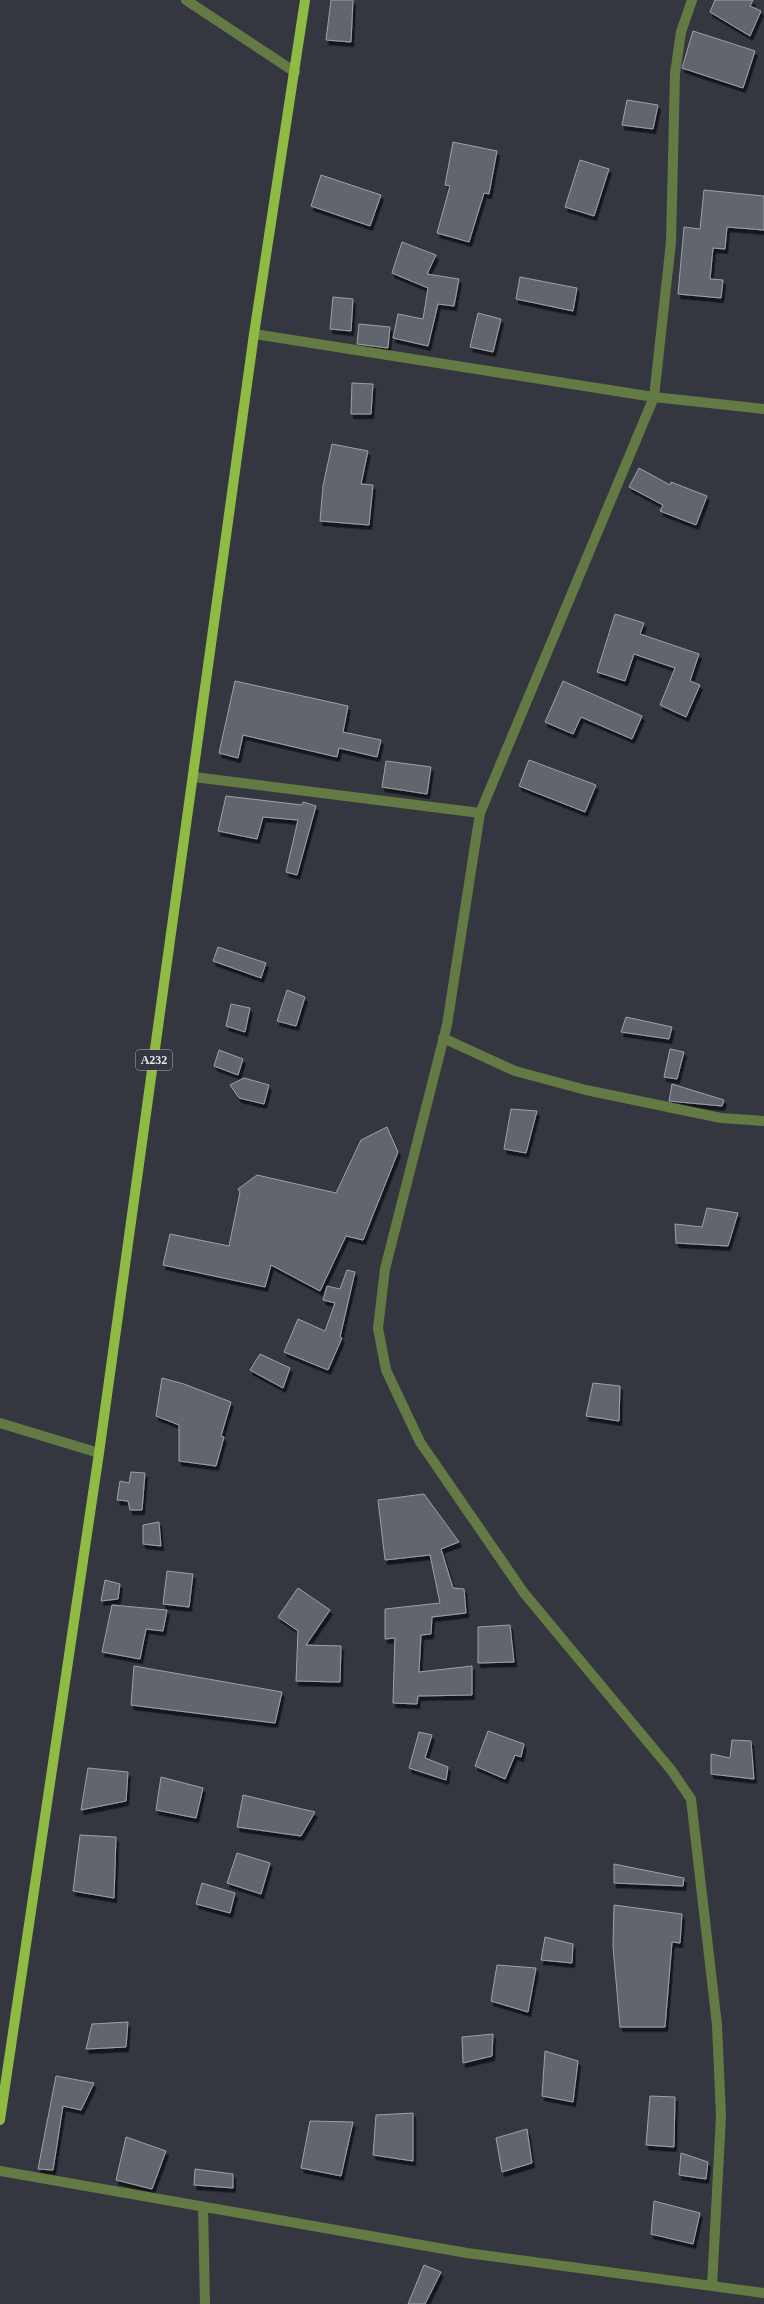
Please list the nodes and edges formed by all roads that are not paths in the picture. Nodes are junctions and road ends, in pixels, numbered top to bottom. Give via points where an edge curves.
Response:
1 (186, 0) edge
2 (305, 0) edge
3 (692, 0) edge
4 (295, 72) junction
5 (254, 334) junction
6 (654, 397) junction
7 (764, 409) edge
8 (194, 777) junction
9 (480, 812) junction
10 (443, 1038) junction
11 (764, 1121) edge
12 (0, 1422) edge
13 (98, 1453) junction
14 (0, 2120) edge
15 (0, 2171) edge
16 (203, 2207) junction
17 (712, 2286) junction
18 (764, 2293) edge
19 (206, 2304) edge

1 - 4 street
2 - 4 main road, A232
3 - 6 street via 681,32 675,73 671,242
4 - 5 main road, A232
5 - 6 street
5 - 8 main road, A232
6 - 7 street
6 - 9 street
8 - 9 street
8 - 13 main road, A232
9 - 10 street
10 - 11 street via 515,1071 586,1090 721,1118
10 - 17 street via 385,1269 378,1328 386,1370 420,1442 524,1593 672,1771 691,1799 717,2025 721,2109
12 - 13 street
13 - 14 main road, A232
15 - 16 street
16 - 17 street via 467,2253
16 - 19 street
17 - 18 street

